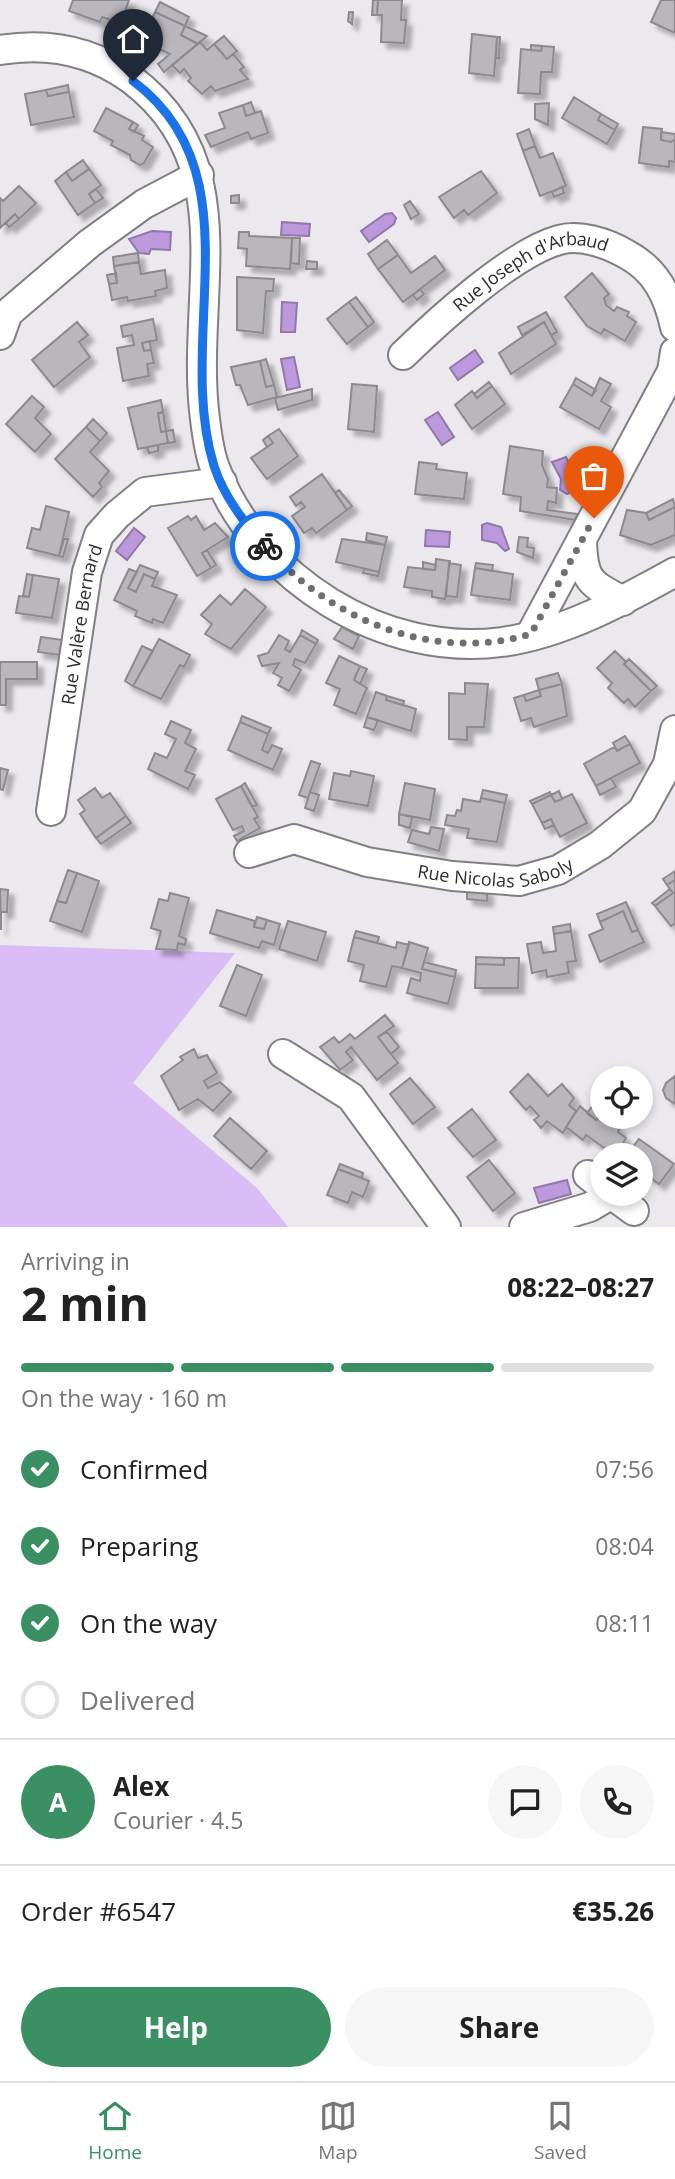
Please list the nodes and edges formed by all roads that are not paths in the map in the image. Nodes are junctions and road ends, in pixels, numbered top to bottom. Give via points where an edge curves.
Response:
1 (0, 50) edge
2 (199, 175) junction
3 (675, 327) edge
4 (0, 335) edge
5 (675, 352) edge
6 (403, 355) dead end
7 (222, 482) junction
8 (582, 540) junction
9 (675, 572) edge
10 (623, 601) junction
11 (531, 634) junction
12 (675, 730) edge
13 (51, 810) dead end
14 (249, 853) dead end
15 (283, 1054) dead end
16 (592, 1206) edge
17 (628, 1206) edge
18 (634, 1211) dead end
19 (446, 1227) edge
20 (524, 1227) edge

1 - 2 street via 55,48 87,54 119,71 172,117
2 - 4 street via 144,204 90,243 8,313
2 - 7 street via 205,206 201,373 207,431
3 - 6 street, Rue Joseph d'Arbaud via 661,284 640,261 610,245 559,240 522,258 458,304
5 - 8 street via 672,372
7 - 11 street via 233,505 291,576 359,620 461,644 503,642
7 - 13 street, Rue Valère Bernard via 145,492 99,535 87,572
8 - 10 street via 583,568 597,587
8 - 11 street
9 - 10 street
10 - 11 street via 564,626
12 - 14 street, Rue Nicolas Saboly via 668,764 642,811 600,845 558,870 519,881 452,876 367,862 294,839
15 - 19 street via 351,1097
16 - 20 street
17 - 18 street

